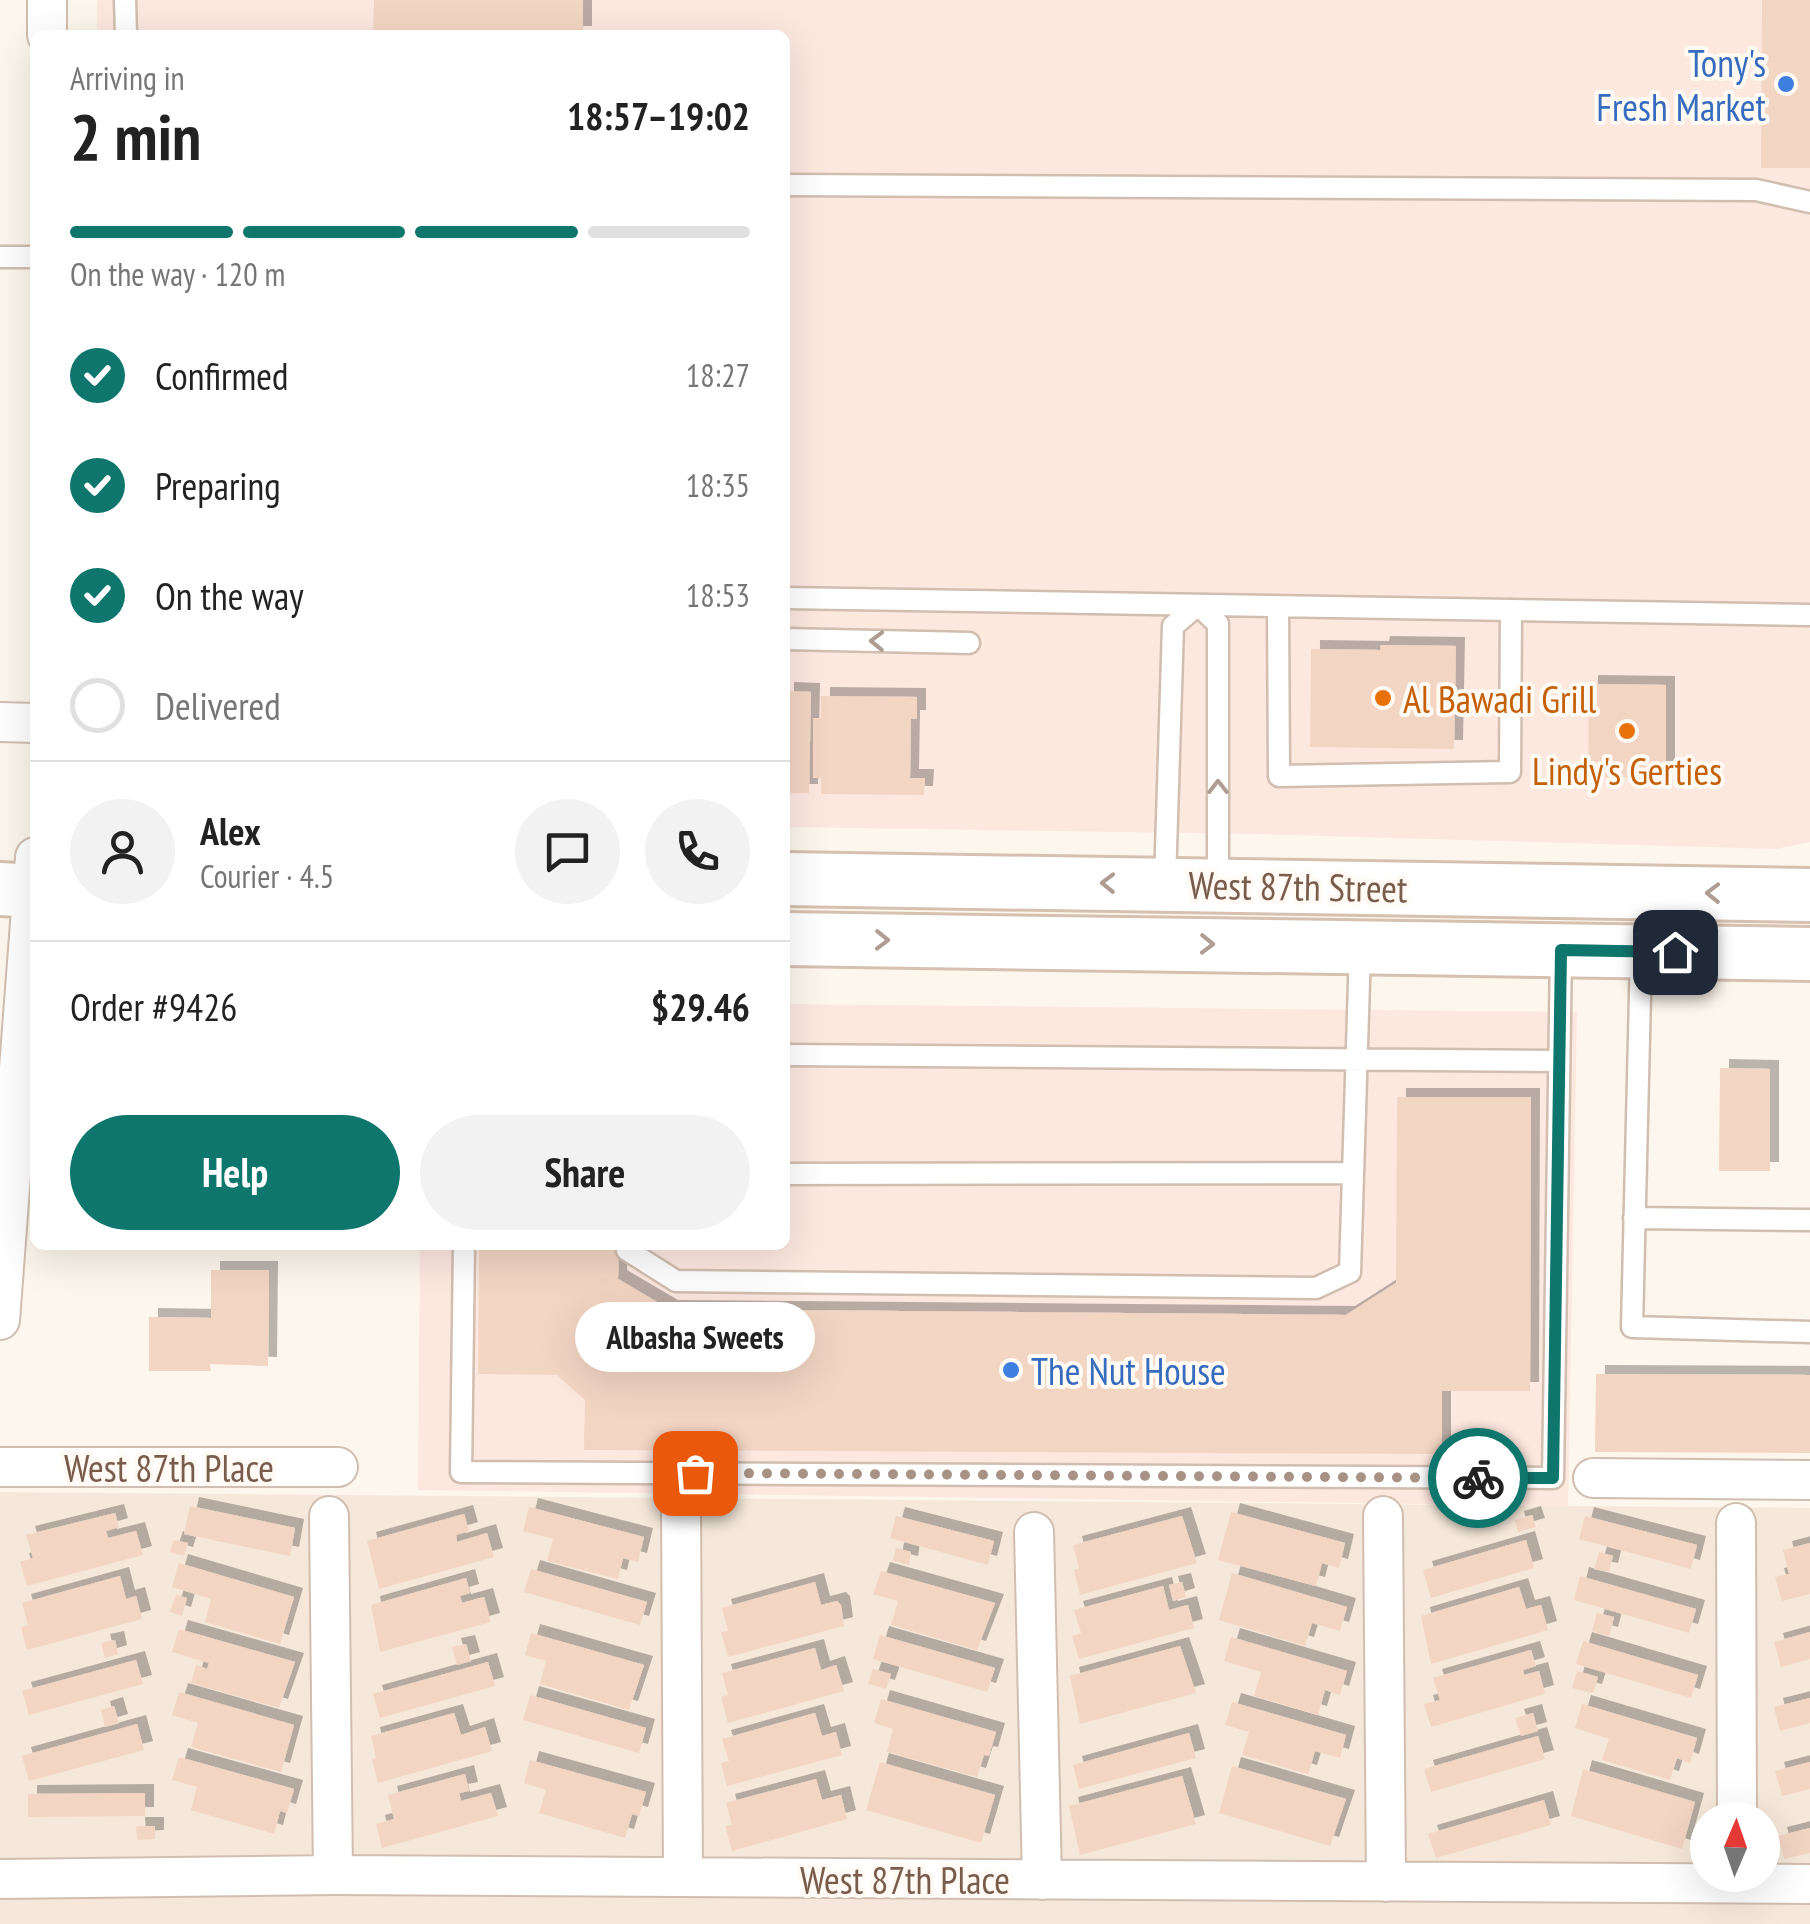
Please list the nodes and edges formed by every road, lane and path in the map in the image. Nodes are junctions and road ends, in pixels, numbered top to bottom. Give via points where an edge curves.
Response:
1 (47, 0) edge
2 (126, 0) edge
3 (47, 30) edge
4 (126, 30) edge
5 (790, 185) edge
6 (1810, 202) edge
7 (0, 257) edge
8 (30, 257) edge
9 (790, 598) edge
10 (1198, 604) junction
11 (1278, 606) junction
12 (1511, 610) junction
13 (1810, 614) edge
14 (790, 639) edge
15 (970, 643) dead end
16 (0, 722) edge
17 (30, 723) edge
18 (790, 879) edge
19 (1165, 884) junction
20 (1218, 885) junction
21 (0, 889) edge
22 (30, 890) edge
23 (1810, 895) edge
24 (790, 939) edge
25 (30, 940) edge
26 (1360, 947) junction
27 (1561, 950) junction
28 (1641, 952) junction
29 (1810, 954) edge
30 (19, 1050) edge
31 (790, 1055) edge
32 (1356, 1061) junction
33 (1559, 1061) junction
34 (1353, 1173) junction
35 (790, 1174) edge
36 (1634, 1218) junction
37 (1810, 1220) edge
38 (464, 1250) edge
39 (627, 1250) edge
40 (0, 1320) edge
41 (1810, 1332) edge
42 (338, 1466) dead end
43 (0, 1467) edge
44 (1593, 1478) dead end
45 (1810, 1480) edge
46 (681, 1504) dead end
47 (329, 1516) dead end
48 (1383, 1516) dead end
49 (1736, 1523) dead end
50 (1034, 1532) dead end
51 (1737, 1802) edge
52 (332, 1875) junction
53 (683, 1877) junction
54 (0, 1879) edge
55 (1042, 1880) junction
56 (1690, 1880) edge
57 (1386, 1882) junction
58 (1780, 1882) edge
59 (1810, 1884) edge

1 - 3 street
2 - 4 lane
5 - 6 lane via 1740,190
7 - 8 lane
9 - 10 lane
10 - 11 lane
10 - 19 lane via 1173,626
20 -> 10 lane via 1218,624
11 - 12 lane
11 - 12 lane via 1279,776 1510,772
12 - 13 lane
15 -> 14 lane
16 - 17 street
19 -> 18 main road, West 87th Street
19 - 20 main road, West 87th Street
23 -> 20 main road, West 87th Street
21 - 22 main road
24 -> 26 main road, West 87th Street
25 - 30 street
26 - 27 main road, West 87th Street
26 - 32 lane
27 - 28 main road, West 87th Street
27 - 33 lane
28 - 29 main road, West 87th Street
28 - 36 lane
30 - 40 street
31 - 32 lane
32 - 33 lane
32 - 34 lane
33 - 38 lane via 1553,1478 461,1472
34 - 35 lane
34 - 39 lane via 1350,1272 1316,1288 676,1281
36 - 37 lane
36 - 41 lane via 1632,1327
42 - 43 street, West 87th Place
44 - 45 street
46 - 53 street
47 - 52 street
48 - 57 street
49 - 51 street
50 - 55 street
52 - 53 street, West 87th Place
52 - 54 street, West 87th Place
53 - 55 street, West 87th Place
55 - 57 street, West 87th Place
56 - 57 street, West 87th Place
58 - 59 street, West 87th Place

